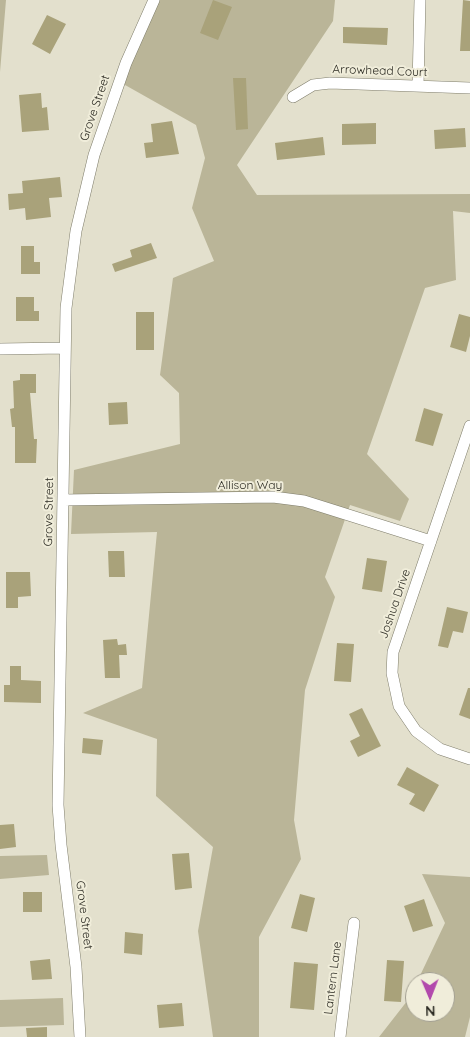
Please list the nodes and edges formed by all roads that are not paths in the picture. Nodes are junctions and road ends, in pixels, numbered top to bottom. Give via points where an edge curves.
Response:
1 (154, 0) edge
2 (420, 0) edge
3 (418, 86) junction
4 (470, 88) edge
5 (293, 97) dead end
6 (64, 348) junction
7 (0, 350) edge
8 (470, 426) edge
9 (63, 500) junction
10 (431, 541) junction
11 (470, 759) edge
12 (354, 923) dead end
13 (80, 1037) edge
14 (340, 1037) edge

1 - 6 street, Grove Street via 126,63 86,183 70,270
2 - 3 street
3 - 4 street, Arrowhead Court
3 - 5 street, Arrowhead Court via 325,83 302,90
6 - 7 street
6 - 9 street, Grove Street
8 - 10 street, Joshua Drive
9 - 10 street, Allison Way via 273,497 304,501
9 - 13 street, Grove Street via 58,805 76,967
10 - 11 street, Joshua Drive via 393,652 394,689 399,706 416,731 440,749
12 - 14 street, Lantern Lane

